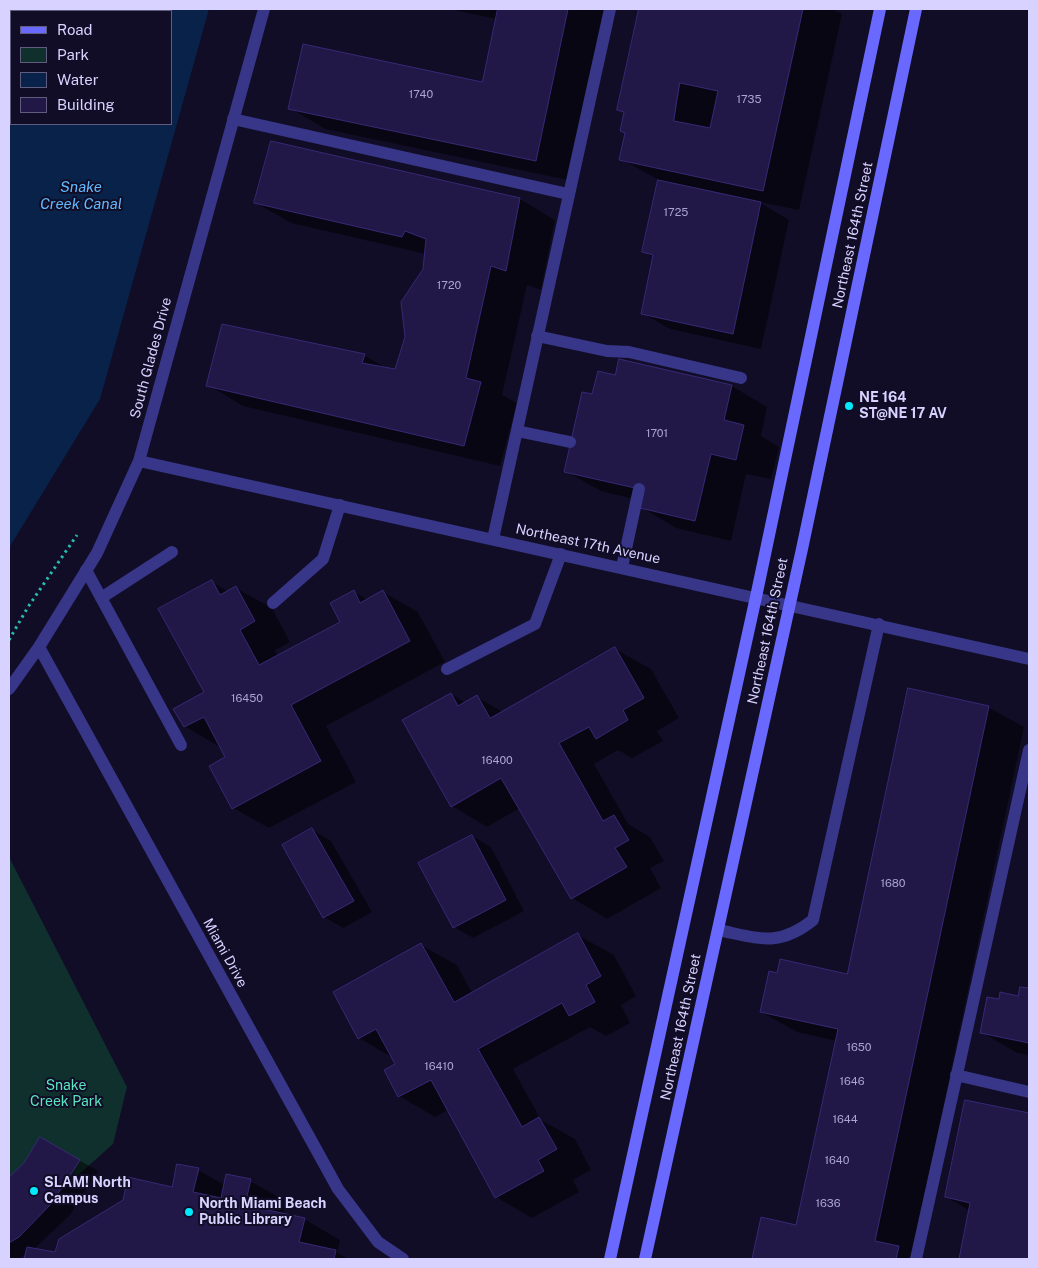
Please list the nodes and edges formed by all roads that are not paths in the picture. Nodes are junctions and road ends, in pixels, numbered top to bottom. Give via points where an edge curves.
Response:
1 (264, 9) edge
2 (610, 9) edge
3 (880, 9) edge
4 (916, 9) edge
5 (233, 119) junction
6 (568, 194) junction
7 (537, 336) junction
8 (741, 378) dead end
9 (517, 431) junction
10 (570, 442) dead end
11 (139, 461) junction
12 (638, 488) dead end
13 (340, 505) junction
14 (493, 538) junction
15 (172, 552) dead end
16 (561, 554) junction
17 (622, 567) junction
18 (86, 570) junction
19 (756, 597) junction
20 (101, 598) junction
21 (273, 603) dead end
22 (790, 604) junction
23 (878, 624) junction
24 (39, 647) junction
25 (1029, 659) edge
26 (447, 669) dead end
27 (9, 689) edge
28 (180, 745) dead end
29 (1029, 750) edge
30 (718, 930) junction
31 (956, 1075) junction
32 (1029, 1092) edge
33 (403, 1259) edge
34 (610, 1259) edge
35 (645, 1259) edge
36 (916, 1259) edge

1 - 5 street, South Glades Drive
2 - 6 street
3 - 19 street, Northeast 164th Street
4 - 22 street, Northeast 164th Street
5 - 6 street
5 - 11 street, South Glades Drive
6 - 7 street
7 - 8 street via 607,351 629,352 668,365
7 - 9 street
9 - 10 street
9 - 14 street
11 - 13 street, Northeast 17th Avenue
11 - 18 street, South Glades Drive
12 - 17 street
13 - 14 street, Northeast 17th Avenue
13 - 21 street via 323,559
14 - 16 street, Northeast 17th Avenue
15 - 20 street
16 - 17 street, Northeast 17th Avenue
16 - 26 street via 535,624
17 - 19 street, Northeast 17th Avenue
18 - 20 street
18 - 24 street, South Glades Drive
19 - 22 street, Northeast 17th Avenue
19 - 34 street, Northeast 164th Street
20 - 28 street
22 - 23 street, Northeast 17th Avenue
22 - 30 street, Northeast 164th Street
23 - 25 street, Northeast 17th Avenue
23 - 30 street via 813,920 796,934 777,939
24 - 27 street, South Glades Drive
24 - 33 street, Miami Drive via 338,1189 378,1242
29 - 31 street
30 - 35 street, Northeast 164th Street
31 - 32 street
31 - 36 street

